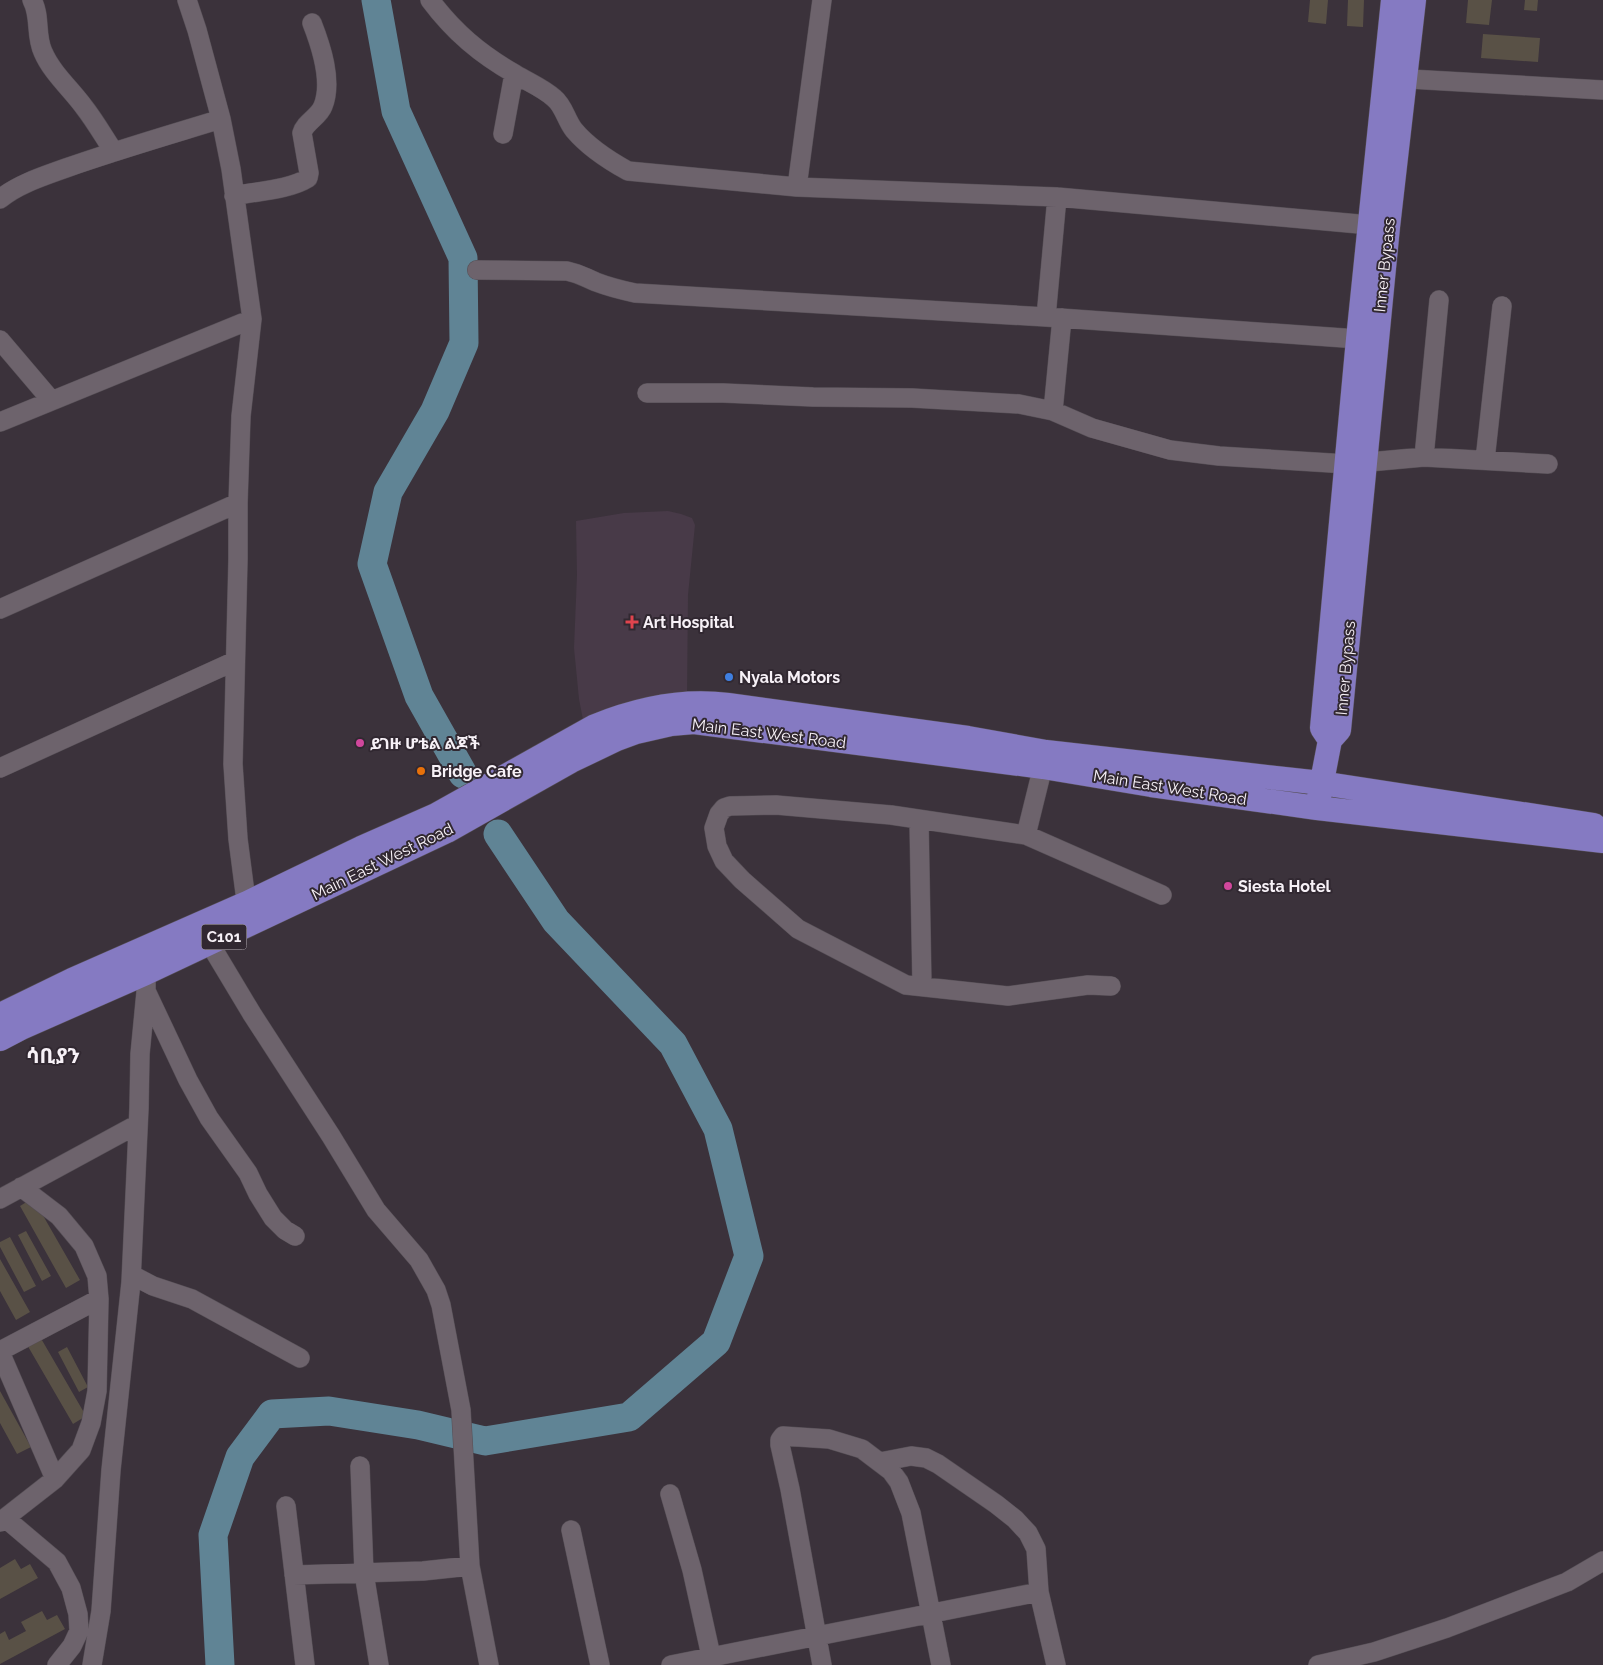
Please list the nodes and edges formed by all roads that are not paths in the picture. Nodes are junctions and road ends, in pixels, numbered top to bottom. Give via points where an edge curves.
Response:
1 (32, 0) edge
2 (187, 0) edge
3 (430, 0) edge
4 (822, 0) edge
5 (1392, 0) edge
6 (1414, 0) edge
7 (312, 23) dead end
8 (514, 74) junction
9 (1395, 78) junction
10 (1603, 90) edge
11 (221, 118) junction
12 (503, 134) dead end
13 (114, 152) junction
14 (797, 187) junction
15 (4, 189) edge
16 (234, 196) junction
17 (1057, 197) junction
18 (1370, 226) junction
19 (477, 270) dead end
20 (1439, 300) dead end
21 (1502, 306) dead end
22 (1054, 318) junction
23 (252, 319) junction
24 (1358, 339) junction
25 (0, 340) edge
26 (647, 393) dead end
27 (51, 400) junction
28 (1053, 411) junction
29 (0, 422) edge
30 (1424, 457) junction
31 (1485, 460) junction
32 (1356, 464) junction
33 (1548, 464) dead end
34 (238, 503) junction
35 (0, 609) edge
36 (235, 661) junction
37 (1045, 760) junction
38 (0, 768) edge
39 (1153, 775) junction
40 (1321, 783) junction
41 (1317, 808) junction
42 (919, 819) junction
43 (1603, 826) edge
44 (1026, 836) junction
45 (1603, 841) edge
46 (1162, 895) dead end
47 (248, 914) junction
48 (210, 944) junction
49 (146, 982) junction
50 (1111, 986) dead end
51 (922, 987) junction
52 (0, 1015) edge
53 (0, 1039) edge
54 (138, 1124) junction
55 (21, 1187) junction
56 (0, 1199) edge
57 (295, 1236) dead end
58 (132, 1276) junction
59 (99, 1299) junction
60 (0, 1351) edge
61 (300, 1358) dead end
62 (880, 1462) junction
63 (360, 1466) dead end
64 (55, 1479) junction
65 (670, 1494) dead end
66 (286, 1506) dead end
67 (2, 1520) edge
68 (571, 1530) dead end
69 (1603, 1561) edge
70 (470, 1566) junction
71 (364, 1573) junction
72 (294, 1575) junction
73 (1039, 1592) junction
74 (931, 1613) junction
75 (816, 1635) junction
76 (712, 1661) edge
77 (58, 1665) edge
78 (92, 1665) edge
79 (305, 1665) edge
80 (378, 1665) edge
81 (489, 1665) edge
82 (600, 1665) edge
83 (671, 1665) edge
84 (822, 1665) edge
85 (941, 1665) edge
86 (1056, 1665) edge
87 (1318, 1665) edge

1 - 13 street via 43,52
2 - 11 street
3 - 8 street via 464,40
4 - 14 street
5 - 9 main road, Inner Bypass
6 - 9 main road, Inner Bypass
7 - 16 street via 322,51 326,82 323,106 302,133 308,178 286,186
8 - 12 street
8 - 14 street via 555,98 573,129 610,161 628,171
9 - 10 street
9 - 18 main road, Inner Bypass
9 - 32 main road, Inner Bypass via 1388,227
11 - 13 street
11 - 16 street
13 - 15 street
14 - 17 street
16 - 23 street
17 - 18 street
17 - 22 street
18 - 24 main road, Inner Bypass
19 - 22 street via 567,271 614,289 635,292
20 - 30 street
21 - 31 street
22 - 24 street
22 - 28 street
23 - 27 street
23 - 34 street via 241,416
24 - 32 main road, Inner Bypass
25 - 27 street
26 - 28 street via 912,398 1019,404
27 - 29 street
28 - 32 street via 1092,428 1170,450
30 - 31 street
30 - 32 street
31 - 33 street
32 - 40 main road, Inner Bypass via 1339,730 1330,740
34 - 35 street
34 - 36 street
36 - 38 street
36 - 47 street via 233,764
37 - 39 main road, Main East West Road
37 - 44 street
37 - 47 main road, Main East West Road / C101 via 727,715 708,702 666,706 621,716 595,726 567,753 441,823
39 - 40 main road, Main East West Road
39 - 41 main road, Main East West Road
40 - 41 main road, Inner Bypass
40 - 43 main road, Main East West Road
41 - 45 main road, Main East West Road
42 - 44 street
42 - 51 street
42 - 51 street via 776,805 730,806 719,814 714,828 724,861 798,929 906,985
44 - 46 street
47 - 48 main road, Main East West Road / C101
47 - 52 main road, Main East West Road / C101 via 72,980
48 - 49 main road, Main East West Road / C101
48 - 70 street via 357,1181 376,1210 419,1260 436,1290 461,1410
49 - 53 main road, Main East West Road / C101 via 71,1005
49 - 54 street
49 - 57 street via 188,1080 209,1118 248,1173 273,1218
50 - 51 street via 1088,985 1008,996
54 - 55 street
54 - 58 street
55 - 56 street
55 - 59 street via 59,1216 84,1246 97,1276
58 - 61 street via 192,1299
58 - 78 street via 111,1470 102,1611
59 - 60 street
59 - 64 street via 97,1391 91,1423 81,1450
60 - 64 street
62 - 73 street via 911,1456 926,1458 1014,1519 1028,1532 1036,1549
62 - 74 street via 899,1482 911,1513
62 - 75 street via 862,1449 829,1439 783,1436 780,1440
63 - 71 street
64 - 67 street
65 - 76 street via 692,1570
66 - 72 street
67 - 77 street via 57,1562 71,1588 79,1631
68 - 82 street
69 - 87 street via 1566,1582 1448,1628 1374,1652
70 - 71 street
70 - 81 street
71 - 72 street
71 - 80 street
72 - 79 street
73 - 74 street
73 - 86 street
74 - 75 street
74 - 85 street
75 - 76 street
75 - 84 street
76 - 83 street

